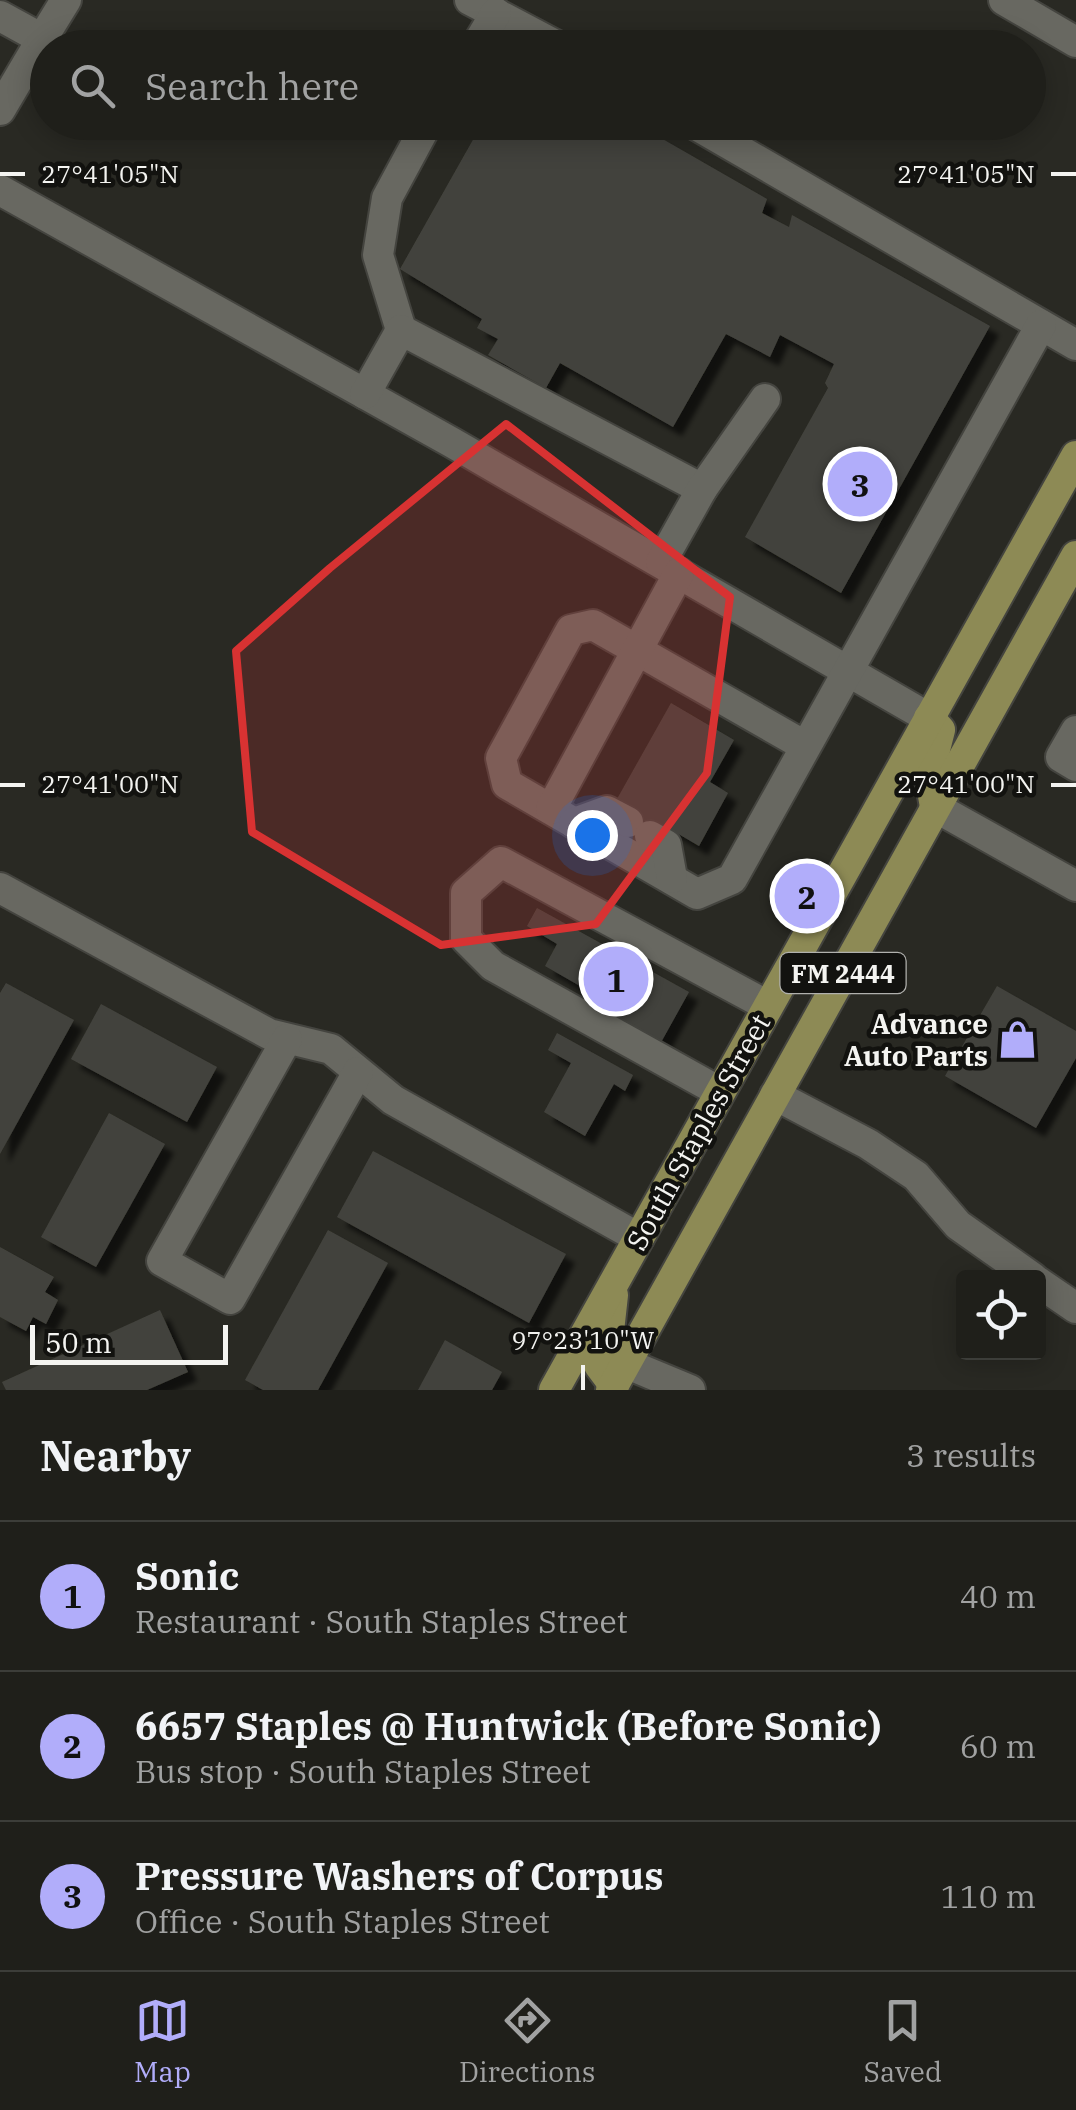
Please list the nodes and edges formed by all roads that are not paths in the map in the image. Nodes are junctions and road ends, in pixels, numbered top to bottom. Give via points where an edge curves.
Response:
1 (66, 0) edge
2 (1004, 0) edge
3 (483, 7) edge
4 (0, 16) edge
5 (48, 30) edge
6 (527, 30) edge
7 (30, 33) edge
8 (1076, 42) edge
9 (30, 60) edge
10 (0, 110) edge
11 (418, 140) edge
12 (722, 140) edge
13 (0, 190) edge
14 (1041, 325) junction
15 (401, 330) junction
16 (1076, 345) edge
17 (365, 394) junction
18 (766, 400) dead end
19 (1076, 456) edge
20 (702, 490) junction
21 (1075, 562) edge
22 (670, 567) junction
23 (638, 652) junction
24 (848, 668) junction
25 (929, 718) junction
26 (1076, 732) edge
27 (804, 746) junction
28 (1076, 766) edge
29 (935, 807) junction
30 (562, 816) junction
31 (672, 878) junction
32 (1076, 886) edge
33 (0, 888) edge
34 (768, 1006) junction
35 (287, 1039) junction
36 (358, 1072) junction
37 (720, 1092) junction
38 (775, 1095) junction
39 (640, 1238) junction
40 (1022, 1270) edge
41 (614, 1282) junction
42 (1046, 1287) edge
43 (1076, 1308) edge
44 (618, 1382) edge
45 (555, 1390) edge
46 (690, 1390) edge

1 - 5 street
2 - 8 street
3 - 6 street
4 - 7 street
9 - 10 street
11 - 15 street via 387,198 378,255
12 - 14 street
13 - 17 street
14 - 16 street
14 - 24 street
15 - 17 street
15 - 20 street
17 - 22 street
18 - 20 street
19 - 25 main road, South Staples Street / FM 2444
20 - 22 street
21 - 29 main road, South Staples Street / FM 2444
22 - 23 street
22 - 24 street
23 - 27 street
23 - 30 street
23 - 30 street via 593,625 570,630 500,758 507,784
24 - 25 street
24 - 27 street
25 - 29 main road via 940,730 928,774
25 - 34 main road, South Staples Street / FM 2444
26 - 28 street via 1061,757
27 - 31 street via 732,879 697,894
29 - 32 street
29 - 38 main road, South Staples Street / FM 2444
30 - 31 street
30 - 31 street via 606,811 639,829 666,845
33 - 35 street
34 - 37 main road, South Staples Street / FM 2444
34 - 37 street via 501,862 466,894 466,939 493,966
35 - 36 street via 322,1044
35 - 36 street via 162,1261 230,1299
36 - 39 street via 393,1100
37 - 39 main road, South Staples Street / FM 2444
38 - 40 street via 916,1176 958,1225
38 - 44 main road, South Staples Street / FM 2444
39 - 41 main road, South Staples Street / FM 2444
41 - 44 main road via 599,1364
41 - 45 main road, South Staples Street / FM 2444
42 - 43 street
44 - 46 street

